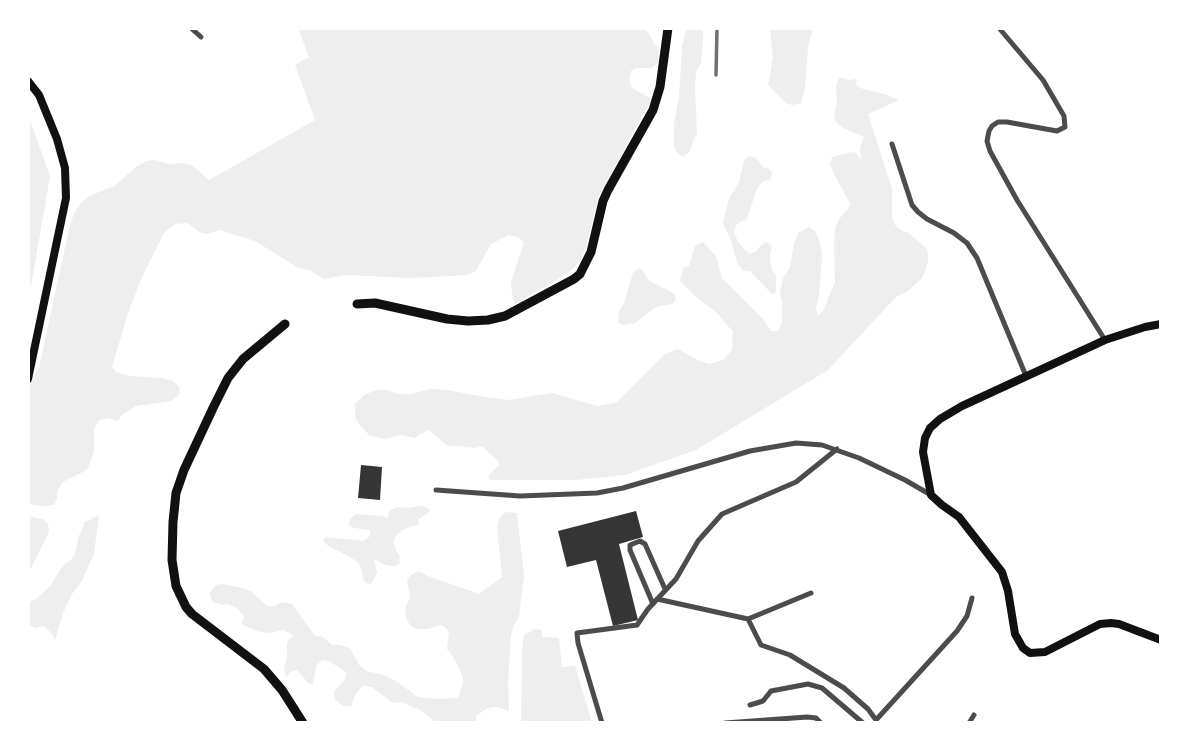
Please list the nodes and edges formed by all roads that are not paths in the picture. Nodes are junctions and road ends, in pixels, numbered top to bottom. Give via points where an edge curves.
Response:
1 (191, 28) edge
2 (668, 28) edge
3 (999, 28) edge
4 (201, 37) dead end
5 (28, 81) edge
6 (892, 144) dead end
7 (357, 304) dead end
8 (285, 324) dead end
9 (1161, 324) edge
10 (1105, 340) junction
11 (1026, 376) junction
12 (28, 379) edge
13 (837, 449) junction
14 (436, 490) dead end
15 (931, 495) junction
16 (665, 589) junction
17 (811, 593) dead end
18 (972, 598) dead end
19 (655, 601) junction
20 (748, 619) junction
21 (1161, 640) edge
22 (750, 705) dead end
23 (974, 715) dead end
24 (876, 721) edge
25 (303, 723) edge
26 (602, 723) edge
27 (725, 723) edge
28 (821, 723) edge
29 (863, 723) edge
30 (969, 723) edge

1 - 4 street
2 - 7 main road via 653,110 608,190 591,253 574,279 505,316 488,320 447,319 375,303
3 - 10 street via 1043,80 1065,127 1057,131 998,122 989,131 989,151
5 - 12 main road via 39,95 57,139 65,167 66,198
6 - 11 street via 912,205 967,243 977,258
8 - 25 main road via 243,359 223,388 178,485 172,561 186,607 264,669
9 - 10 main road
10 - 11 main road
11 - 15 main road via 962,405 930,428 923,452
13 - 14 street via 789,443 597,493 520,496
13 - 15 street
13 - 16 street via 796,482 722,514
15 - 21 main road via 959,517 1002,572 1015,634 1030,653 1045,652 1100,624 1119,624
16 - 19 street
16 - 19 street via 645,544 631,545
17 - 20 street
18 - 24 street via 957,631
19 - 20 street
19 - 26 street via 637,625 577,634
20 - 24 street via 761,645 790,655 844,688
22 - 29 street via 763,701 771,691 808,684 822,688
23 - 30 street
27 - 28 street via 807,717

